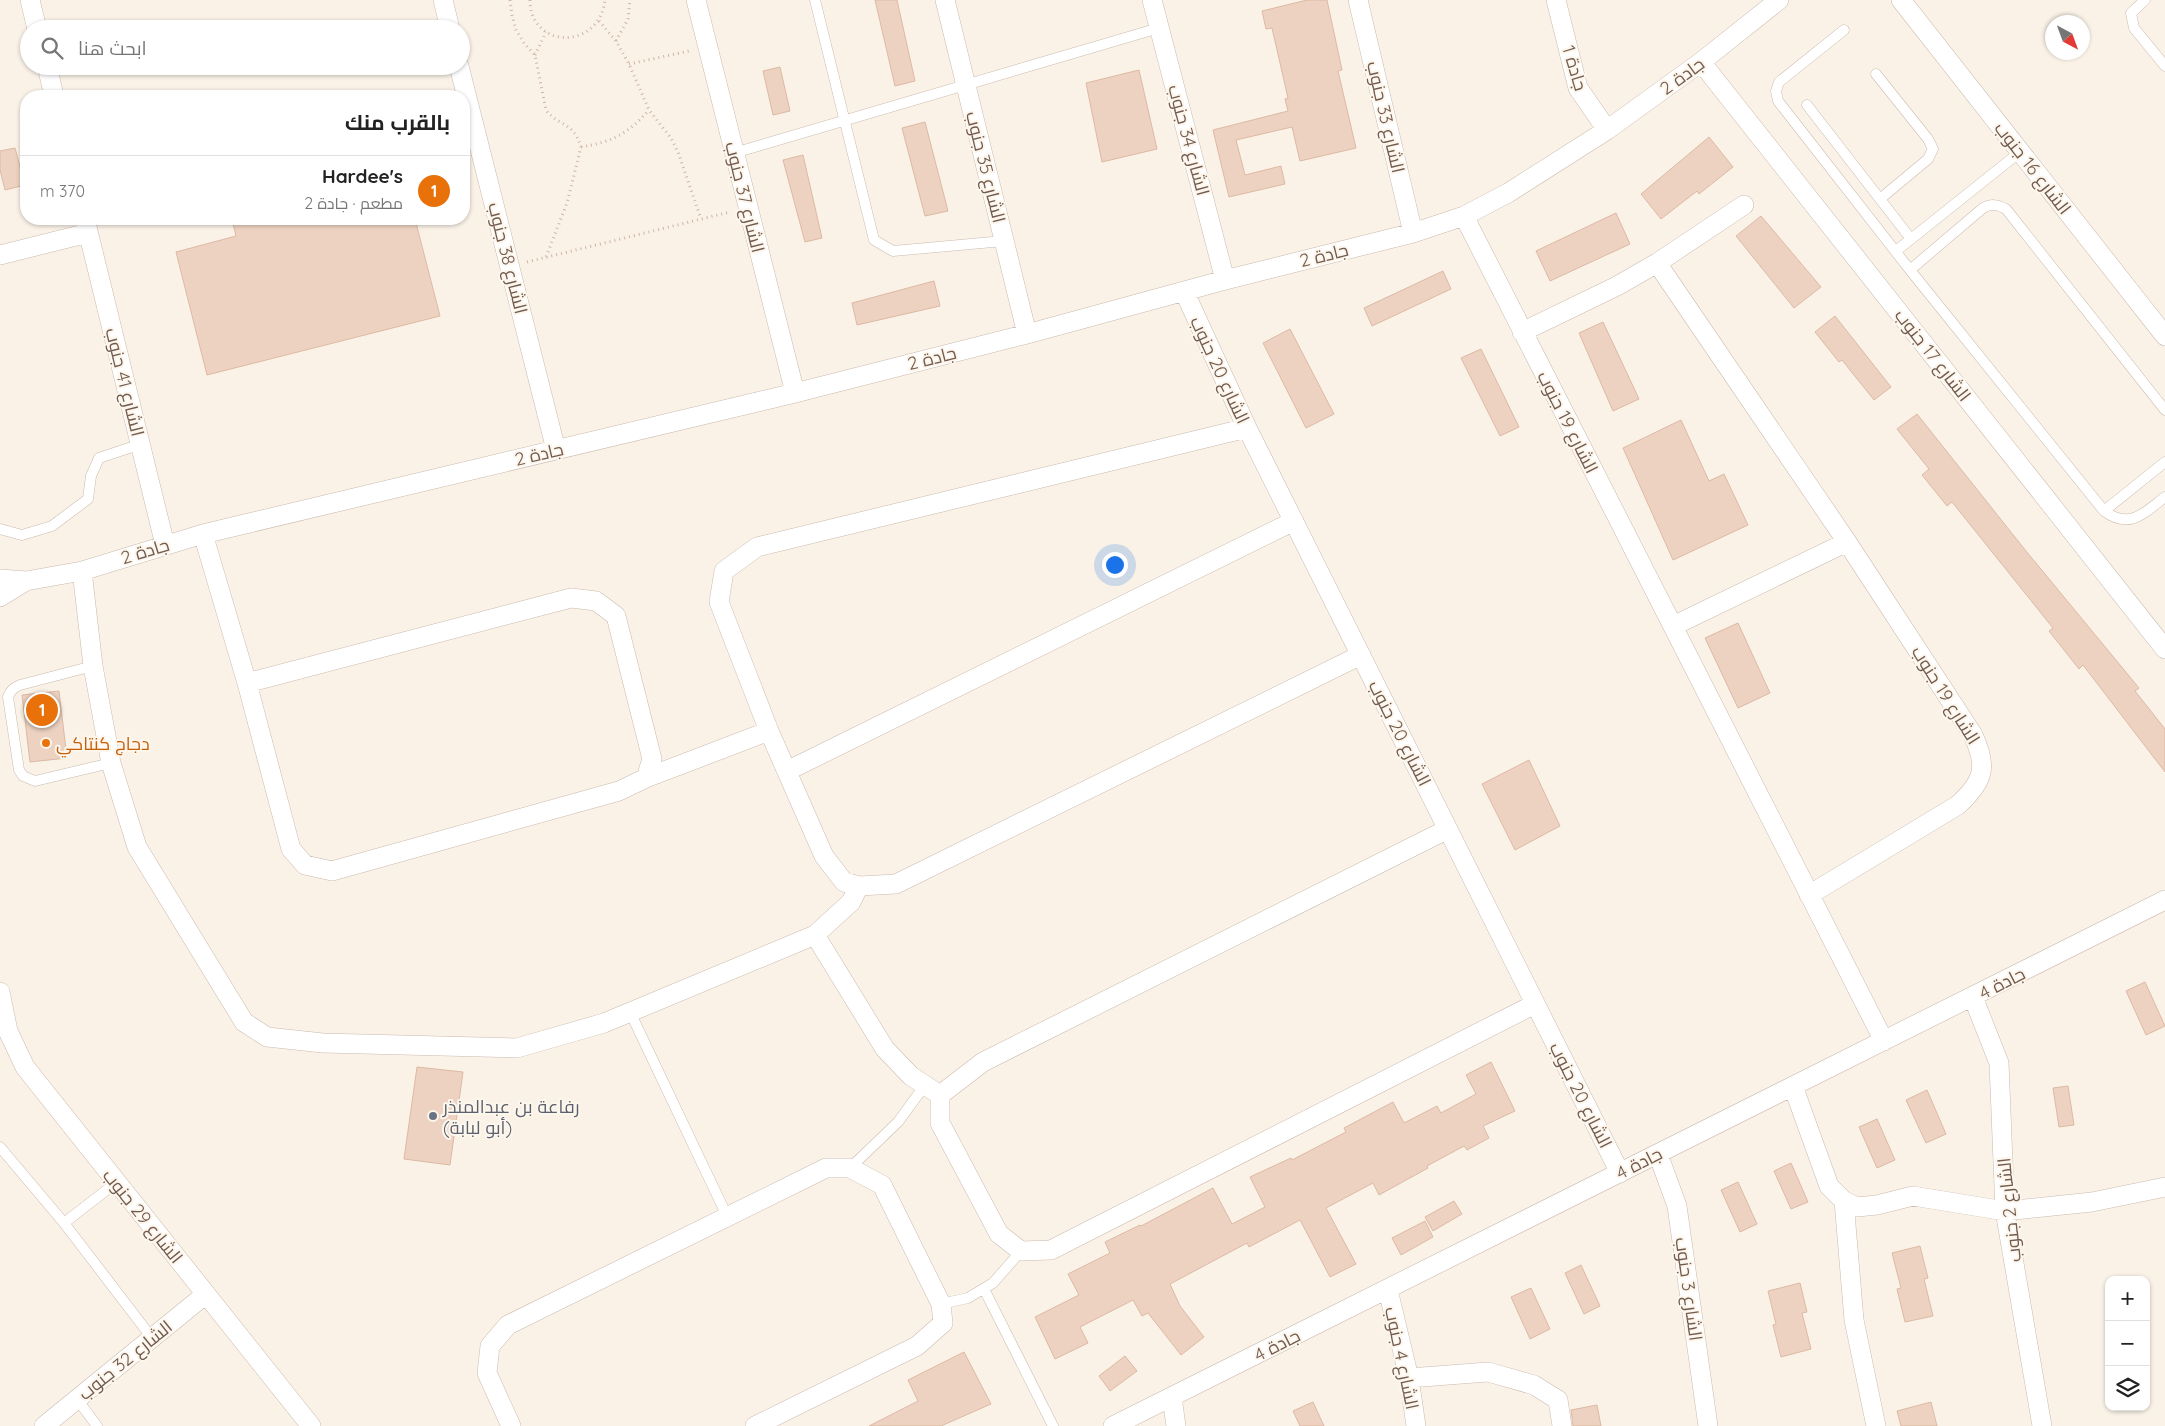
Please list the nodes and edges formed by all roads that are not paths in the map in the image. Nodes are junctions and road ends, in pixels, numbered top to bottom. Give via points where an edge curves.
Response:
1 (30, 0) edge
2 (443, 0) edge
3 (696, 0) edge
4 (815, 0) edge
5 (945, 0) edge
6 (1152, 0) edge
7 (1358, 0) edge
8 (1556, 0) edge
9 (1779, 0) edge
10 (1901, 0) edge
11 (2145, 0) edge
12 (35, 20) edge
13 (448, 20) edge
14 (1159, 28) junction
15 (1844, 30) dead end
16 (1701, 62) junction
17 (2165, 66) edge
18 (1876, 74) dead end
19 (48, 75) edge
20 (461, 75) edge
21 (966, 85) junction
22 (52, 90) edge
23 (465, 90) edge
24 (1807, 105) dead end
25 (470, 109) edge
26 (845, 120) junction
27 (1607, 130) junction
28 (2020, 152) junction
29 (734, 153) junction
30 (1880, 199) junction
31 (1744, 205) dead end
32 (1464, 216) junction
33 (86, 226) edge
34 (1413, 233) junction
35 (1911, 239) junction
36 (1004, 241) junction
37 (1896, 252) junction
38 (0, 255) edge
39 (1657, 264) junction
40 (1910, 270) junction
41 (1225, 280) junction
42 (1184, 291) junction
43 (1522, 332) junction
44 (1027, 334) junction
45 (2165, 336) edge
46 (795, 393) junction
47 (2165, 410) edge
48 (1247, 428) junction
49 (141, 444) junction
50 (556, 450) junction
51 (2165, 462) edge
52 (2165, 497) edge
53 (2104, 511) junction
54 (1294, 521) junction
55 (0, 529) edge
56 (203, 534) junction
57 (1847, 542) junction
58 (165, 545) junction
59 (82, 571) junction
60 (0, 579) edge
61 (26, 581) junction
62 (0, 597) edge
63 (1673, 626) junction
64 (2165, 648) edge
65 (1361, 655) junction
66 (93, 666) junction
67 (247, 683) junction
68 (769, 731) junction
69 (111, 764) junction
70 (787, 771) junction
71 (646, 778) junction
72 (1448, 829) junction
73 (859, 886) junction
74 (1809, 895) junction
75 (2165, 900) edge
76 (815, 935) junction
77 (0, 993) edge
78 (1973, 998) junction
79 (1535, 1004) junction
80 (630, 1012) junction
81 (1884, 1041) junction
82 (1793, 1086) junction
83 (932, 1090) junction
84 (0, 1147) edge
85 (1658, 1154) junction
86 (850, 1168) junction
87 (1620, 1173) junction
88 (116, 1182) junction
89 (2165, 1187) edge
90 (1844, 1201) junction
91 (2005, 1211) junction
92 (727, 1216) junction
93 (64, 1223) junction
94 (1022, 1251) junction
95 (984, 1289) junction
96 (1388, 1290) junction
97 (206, 1294) junction
98 (941, 1304) junction
99 (152, 1338) junction
100 (1409, 1378) junction
101 (1172, 1397) junction
102 (77, 1399) junction
103 (44, 1426) edge
104 (97, 1426) edge
105 (311, 1426) edge
106 (511, 1426) edge
107 (755, 1426) edge
108 (1053, 1426) edge
109 (1113, 1426) edge
110 (1176, 1426) edge
111 (1416, 1426) edge
112 (1562, 1426) edge
113 (1708, 1426) edge
114 (1876, 1426) edge
115 (2042, 1426) edge

1 - 12 street
2 - 13 street
3 - 29 street, الشارع 37 جنوب
4 - 26 lane
5 - 21 street, الشارع 35 جنوب
6 - 14 street, الشارع 34 جنوب
7 - 34 street, الشارع 33 جنوب
8 - 27 street, جادة 1 via 1578,88
9 - 16 street, جادة 2
10 - 28 street, الشارع 16 جنوب
11 - 17 lane via 2131,13 2131,22
14 - 21 lane
14 - 41 street, الشارع 34 جنوب
15 - 37 lane via 1779,82 1776,96
16 - 27 street, جادة 2
16 - 64 street, الشارع 17 جنوب
18 - 30 lane via 1932,149 1928,160
19 - 22 street
20 - 23 street, الشارع 38 جنوب
21 - 26 lane
21 - 36 street, الشارع 35 جنوب
24 - 30 lane
25 - 50 street, الشارع 38 جنوب
26 - 29 lane
26 - 36 lane via 874,240 893,251
27 - 32 street, جادة 2 via 1508,193
28 - 35 lane
28 - 45 street, الشارع 16 جنوب
29 - 46 street, الشارع 37 جنوب
30 - 35 lane
31 - 39 street
32 - 34 street, جادة 2
32 - 43 street, الشارع 19 جنوب
33 - 38 street
33 - 49 street, الشارع 41 جنوب
34 - 41 street, جادة 2
35 - 37 lane
36 - 44 street, الشارع 35 جنوب
37 - 40 lane
39 - 43 street
39 - 57 street, الشارع 19 جنوب
40 - 47 lane via 1983,208 2000,206 2006,209
40 - 53 lane
41 - 42 street, جادة 2
42 - 44 street, جادة 2
42 - 48 street, الشارع 20 جنوب
43 - 63 street, الشارع 19 جنوب
44 - 46 street, جادة 2
46 - 50 street, جادة 2
48 - 54 street, الشارع 20 جنوب
48 - 68 street via 757,547 724,570 719,602
49 - 55 lane via 99,458 91,476 88,499 52,526 22,536
49 - 58 street, الشارع 41 جنوب
50 - 56 street, جادة 2
51 - 53 lane
52 - 53 lane via 2138,518 2111,517
54 - 65 street, الشارع 20 جنوب
54 - 70 street
56 - 58 street, جادة 2
56 - 67 street
57 - 63 street
57 - 74 street, الشارع 19 جنوب via 1974,735 1982,753 1982,773 1973,792 1958,805
58 - 59 street, جادة 2
59 - 61 street, جادة 2
59 - 66 street
60 - 61 street, جادة 2
61 - 62 street, جادة 2
63 - 74 street, الشارع 19 جنوب
65 - 72 street, الشارع 20 جنوب
65 - 73 street via 896,884
66 - 69 street
66 - 69 lane via 20,685 10,692 8,697 19,770 23,776 35,781
67 - 71 street via 291,849 305,865 332,871 619,791
67 - 71 street via 571,598 596,601 616,616 652,759
68 - 70 street
68 - 71 street
69 - 80 street via 137,847 244,1022 267,1037 323,1043 517,1048 604,1023
70 - 73 street via 824,856 844,882
72 - 79 street, الشارع 20 جنوب
72 - 83 street
73 - 76 street via 851,902
74 - 81 street, الشارع 19 جنوب
75 - 78 street, جادة 4
76 - 80 street
76 - 83 street via 886,1049 911,1076
77 - 88 street, الشارع 29 جنوب via 8,1031 26,1067
78 - 81 street, جادة 4
78 - 91 street, الشارع 2 جنوب via 1999,1063
79 - 87 street, الشارع 20 جنوب
79 - 94 street via 1051,1250
80 - 92 lane
81 - 82 street, جادة 4
82 - 85 street, جادة 4
82 - 90 street via 1829,1186
83 - 86 lane
83 - 94 street via 940,1123 999,1234
84 - 93 lane
85 - 87 street, جادة 4
85 - 113 street, الشارع 3 جنوب via 1677,1206
86 - 92 street via 826,1168
86 - 98 street via 882,1184
87 - 96 street, جادة 4
88 - 93 lane
88 - 97 street, الشارع 29 جنوب
89 - 91 street via 2092,1202
90 - 91 street via 1857,1207 1913,1196
90 - 114 street via 1854,1320
91 - 115 street, الشارع 2 جنوب
92 - 106 street via 508,1325 490,1346 487,1373
93 - 99 lane
94 - 95 lane
95 - 98 lane via 968,1298
95 - 108 lane
96 - 100 street, الشارع 4 جنوب
96 - 101 street, جادة 4
97 - 99 street, الشارع 32 جنوب
97 - 105 street, الشارع 29 جنوب
98 - 107 street via 943,1323 917,1346
99 - 102 street, الشارع 32 جنوب
100 - 111 street, الشارع 4 جنوب
100 - 112 street via 1488,1372 1534,1385 1558,1400
101 - 109 street, جادة 4
101 - 110 street
102 - 103 street, الشارع 32 جنوب
102 - 104 lane

